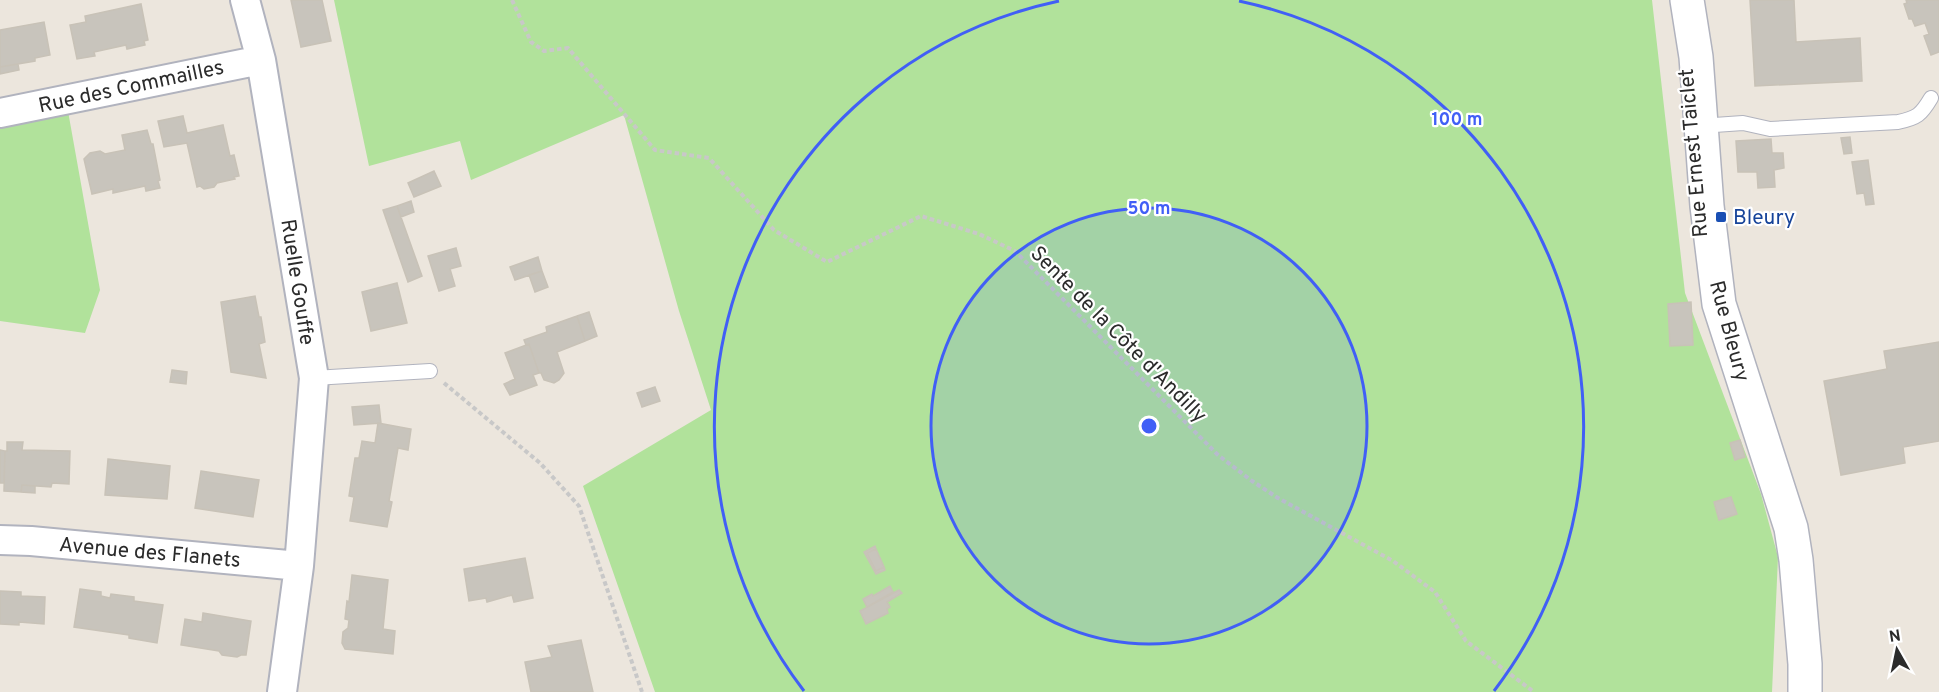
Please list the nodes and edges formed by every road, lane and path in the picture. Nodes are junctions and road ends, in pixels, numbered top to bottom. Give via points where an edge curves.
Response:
1 (245, 0) edge
2 (512, 0) edge
3 (1676, 0) edge
4 (1687, 0) edge
5 (1696, 57) joint
6 (261, 60) junction
7 (1931, 98) dead end
8 (0, 113) edge
9 (1697, 126) junction
10 (430, 371) joint
11 (314, 378) junction
12 (0, 540) edge
13 (299, 566) junction
14 (1797, 577) junction
15 (282, 692) edge
16 (642, 692) edge
17 (1534, 692) edge
18 (1791, 692) edge
19 (1805, 692) edge

1 - 6 street, Ruelle Gouffe
2 - 17 path, Sente de la Côte d'Andilly via 531,42 544,51 568,48 655,150 709,158 774,230 827,262 921,216 979,234 1016,251 1218,455 1278,498 1393,561 1435,592 1466,641
3 - 9 street, Rue Ernest Taiclet
4 - 5 street, Rue Ernest Taiclet
5 - 9 street, Rue Bleury
6 - 8 street, Rue des Commailles
6 - 11 street, Ruelle Gouffe
7 - 9 lane via 1913,119 1898,122 1770,129 1743,123
9 - 14 street, Rue Bleury via 1719,304 1791,528
10 - 11 lane
10 - 16 path via 540,463 579,506
11 - 13 street, Ruelle Gouffe
12 - 13 street, Avenue des Flanets
13 - 15 street, Ruelle Gouffe
14 - 18 street
14 - 19 street

